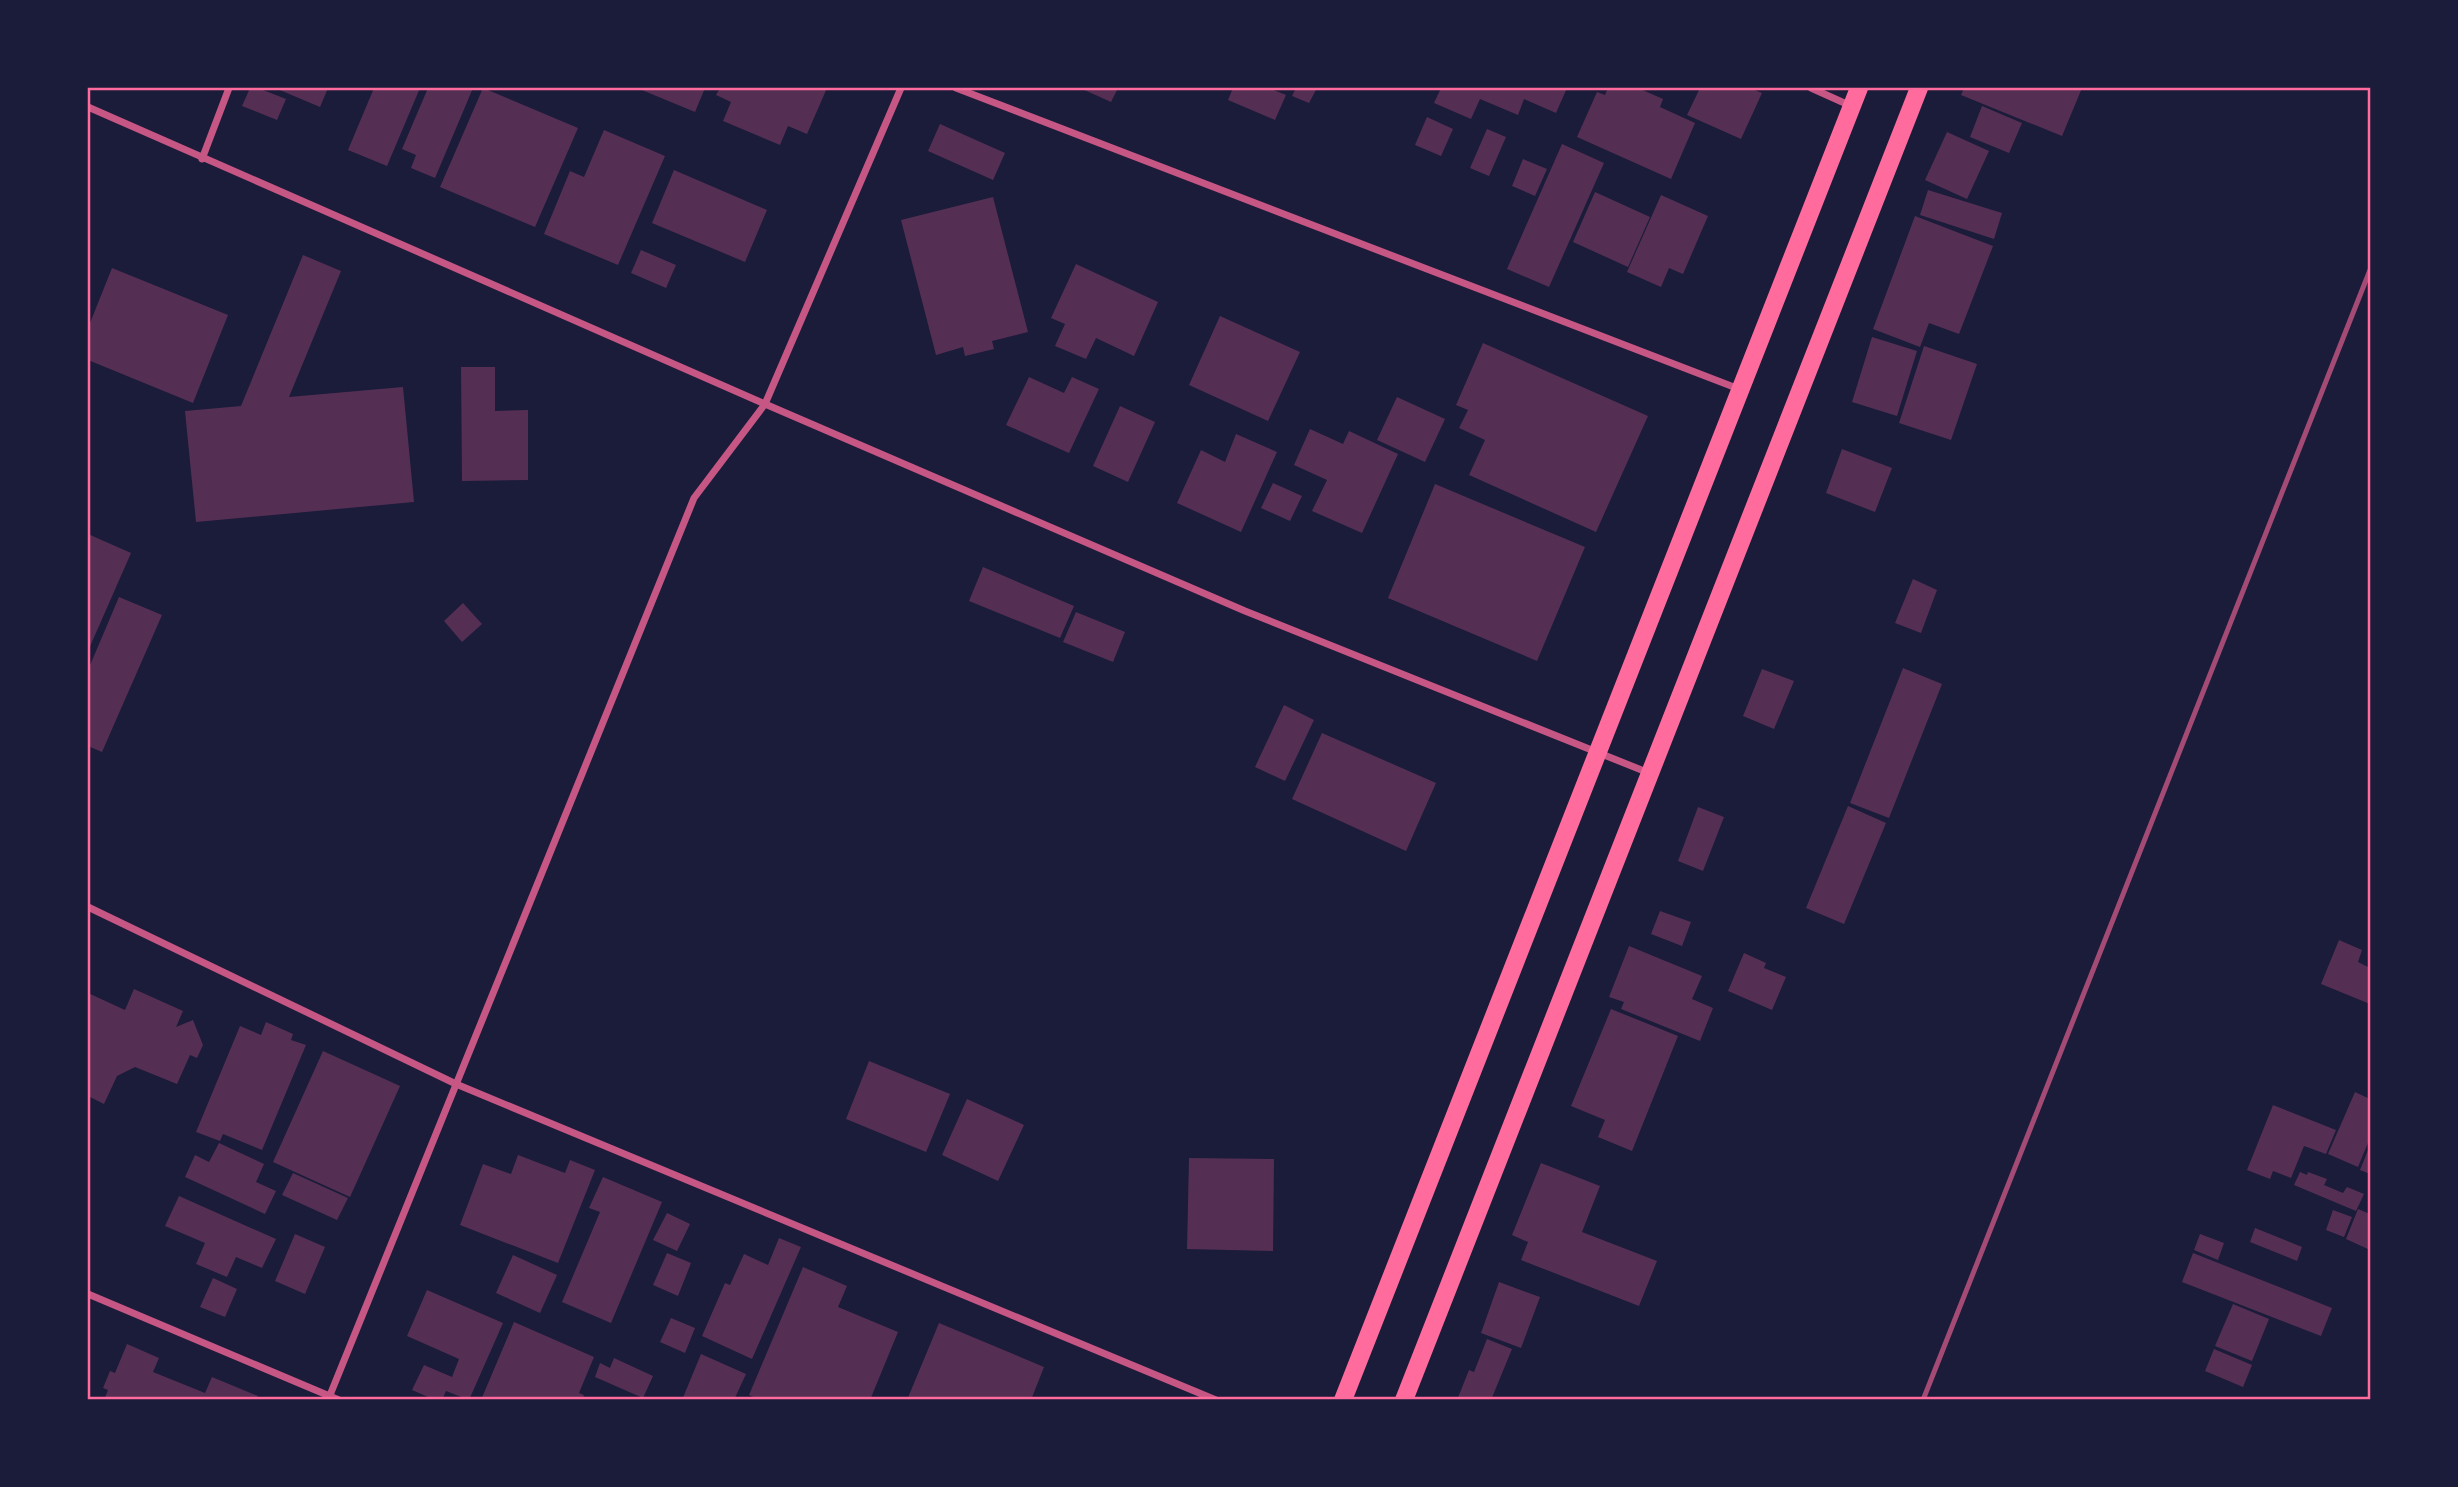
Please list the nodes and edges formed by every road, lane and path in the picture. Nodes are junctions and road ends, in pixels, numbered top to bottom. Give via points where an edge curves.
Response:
1 (229, 88) edge
2 (901, 88) edge
3 (956, 88) edge
4 (1811, 88) edge
5 (1858, 88) edge
6 (1919, 88) edge
7 (1851, 106) junction
8 (88, 107) edge
9 (202, 159) junction
10 (1740, 390) junction
11 (765, 404) junction
12 (1597, 752) junction
13 (1650, 773) junction
14 (88, 907) edge
15 (456, 1084) junction
16 (88, 1294) edge
17 (329, 1397) edge
18 (339, 1399) edge
19 (1216, 1399) edge
20 (1343, 1399) edge
21 (1404, 1399) edge

1 - 9 street
2 - 11 street
3 - 10 street
4 - 7 street
5 - 7 main road
6 - 13 main road
7 - 10 main road
8 - 9 street
9 - 11 street
10 - 12 main road
11 - 12 street via 1232,605
11 - 15 street via 694,498
12 - 13 street
12 - 20 main road
13 - 21 main road
14 - 15 street
15 - 17 street
15 - 19 street
16 - 17 street
17 - 18 street

